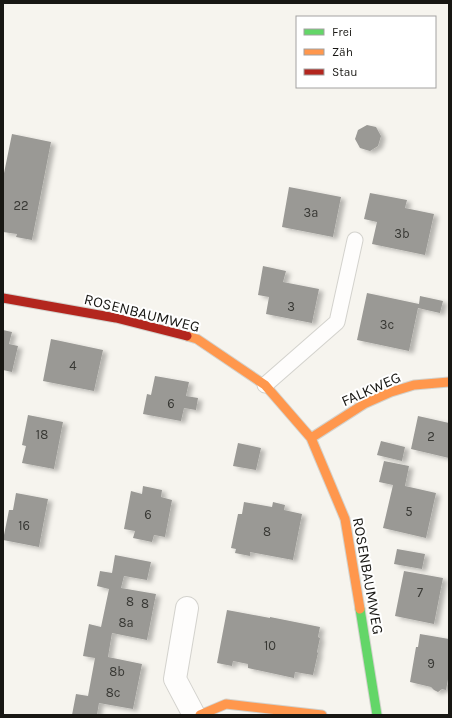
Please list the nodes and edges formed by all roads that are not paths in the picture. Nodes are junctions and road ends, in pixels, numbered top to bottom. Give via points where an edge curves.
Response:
1 (355, 240) dead end
2 (3, 298) edge
3 (449, 382) edge
4 (266, 384) junction
5 (311, 438) junction
6 (187, 608) dead end
7 (194, 715) edge
8 (200, 715) edge
9 (322, 715) edge
10 (377, 715) edge

1 - 4 lane via 337,322
2 - 4 street, ROSENBAUMWEG via 116,318 197,339
3 - 5 street, FALKWEG via 414,385 391,392 364,404
4 - 5 street, ROSENBAUMWEG
5 - 10 street, ROSENBAUMWEG via 345,519
6 - 7 street via 175,679
8 - 9 street via 226,704

